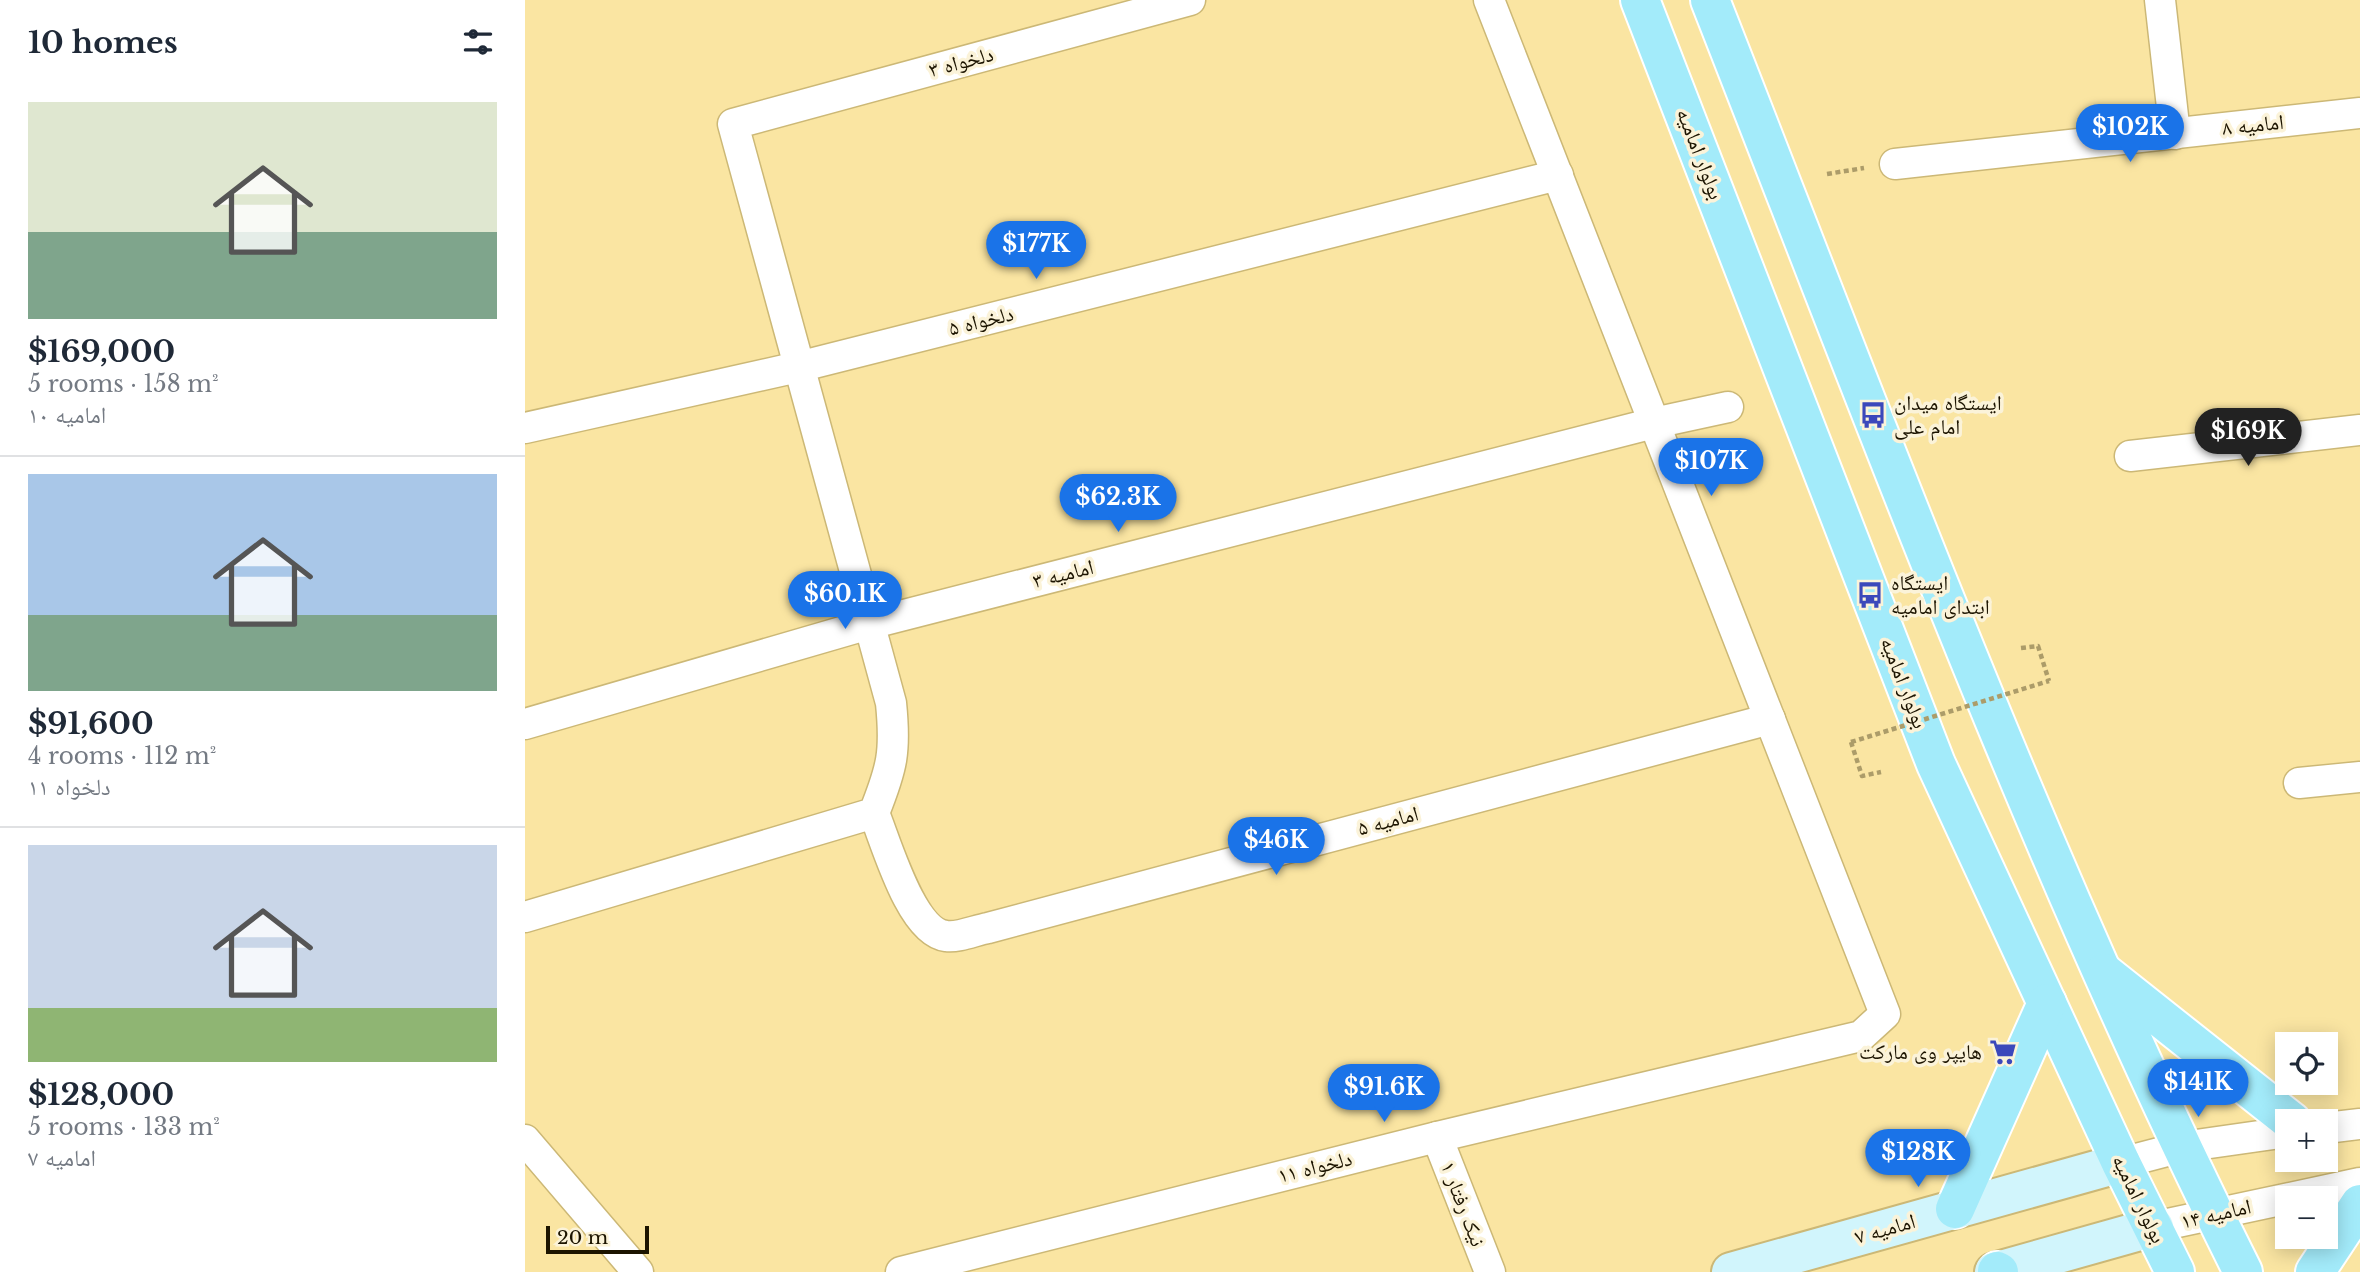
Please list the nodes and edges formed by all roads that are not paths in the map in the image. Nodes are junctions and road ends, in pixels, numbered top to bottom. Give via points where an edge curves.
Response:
1 (1190, 0) edge
2 (1489, 0) edge
3 (1640, 0) edge
4 (1710, 0) edge
5 (2160, 0) edge
6 (2360, 113) edge
7 (2175, 134) junction
8 (1895, 164) dead end
9 (1558, 175) junction
10 (799, 367) junction
11 (1728, 407) dead end
12 (1654, 423) junction
13 (525, 428) edge
14 (2360, 430) edge
15 (2130, 456) dead end
16 (869, 624) junction
17 (1770, 719) junction
18 (525, 724) edge
19 (2360, 777) edge
20 (2299, 783) dead end
21 (874, 813) junction
22 (525, 917) edge
23 (2100, 970) junction
24 (2047, 1003) junction
25 (2276, 1109) edge
26 (2360, 1124) edge
27 (2338, 1127) edge
28 (2275, 1134) edge
29 (1437, 1136) junction
30 (525, 1140) edge
31 (2182, 1147) junction
32 (2121, 1163) junction
33 (2360, 1183) edge
34 (2360, 1204) edge
35 (1955, 1209) junction
36 (2214, 1214) junction
37 (2154, 1227) junction
38 (638, 1272) edge
39 (901, 1272) edge
40 (1490, 1272) edge
41 (1731, 1272) edge
42 (1997, 1272) edge
43 (2175, 1272) edge
44 (2243, 1272) edge
45 (2315, 1272) edge

1 - 10 street, دلخواه ۳ via 733,124
2 - 9 street
3 - 24 main road, بولوار امامیه via 1936,765
4 - 23 main road via 1996,730
5 - 7 street
6 - 7 street, امامیه ۸
7 - 8 street, امامیه ۸
9 - 10 street, دلخواه ۵
9 - 12 street
10 - 13 street, دلخواه ۵
10 - 16 street
11 - 12 street, امامیه ۳
12 - 16 street, امامیه ۳
12 - 17 street
14 - 15 street
16 - 18 street, امامیه ۳
16 - 21 street via 891,703 895,742
17 - 21 street, امامیه ۵ via 945,936 929,928 914,911
17 - 29 street, دلخواه ۱۱ via 1885,1014 1861,1036
19 - 20 street
21 - 22 street
23 - 25 main road
23 - 31 main road
24 - 32 main road, بولوار امامیه
24 - 35 main road
26 - 27 street
28 - 31 street
29 - 39 street, دلخواه ۱۱
29 - 40 street, نیک رفتار ۱
30 - 38 street
31 - 32 street
31 - 36 main road
32 - 35 street, امامیه ۷
32 - 37 main road, بولوار امامیه
33 - 36 street, امامیه ۱۴
34 - 45 main road
35 - 41 street, امامیه ۷
36 - 37 street, امامیه ۱۴
36 - 44 main road
37 - 42 street
37 - 43 main road, بولوار امامیه

